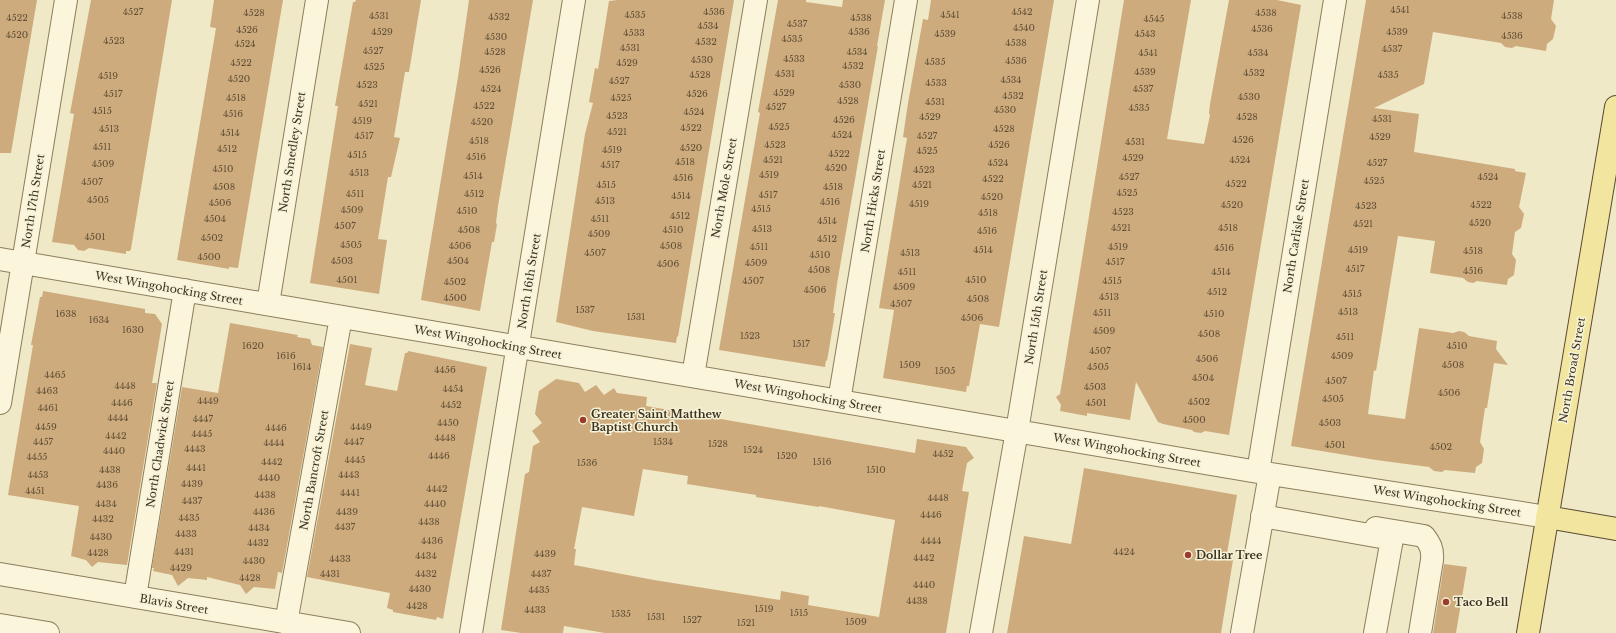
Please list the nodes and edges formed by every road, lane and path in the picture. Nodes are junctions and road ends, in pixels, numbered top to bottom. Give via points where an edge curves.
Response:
1 (66, 0) edge
2 (317, 0) edge
3 (574, 0) edge
4 (756, 0) edge
5 (906, 0) edge
6 (1088, 0) edge
7 (1335, 0) edge
8 (1616, 108) edge
9 (0, 259) edge
10 (23, 263) junction
11 (185, 290) junction
12 (268, 304) junction
13 (341, 317) junction
14 (518, 347) junction
15 (693, 376) junction
16 (839, 401) junction
17 (0, 402) edge
18 (1017, 431) junction
19 (1264, 473) junction
20 (1262, 516) junction
21 (1547, 517) junction
22 (1616, 529) edge
23 (1337, 530) junction
24 (0, 574) edge
25 (135, 597) junction
26 (286, 623) junction
27 (4, 628) edge
28 (48, 633) edge
29 (349, 633) edge
30 (471, 633) edge
31 (981, 633) edge
32 (1242, 633) edge
33 (1375, 633) edge
34 (1420, 633) edge
35 (1528, 633) edge

1 - 10 street, North 17th Street
2 - 12 street, North Smedley Street
3 - 14 street, North 16th Street
4 - 15 street, North Mole Street
5 - 16 street, North Hicks Street
6 - 18 street, North 15th Street
7 - 19 street, North Carlisle Street
8 - 21 main road, North Broad Street
9 - 10 street, West Wingohocking Street
10 - 11 street, West Wingohocking Street
10 - 17 street, North 17th Street
11 - 12 street, West Wingohocking Street
11 - 25 street, North Chadwick Street
12 - 13 street, West Wingohocking Street
13 - 14 street, West Wingohocking Street
13 - 26 street, North Bancroft Street
14 - 15 street, West Wingohocking Street
14 - 30 street, North 16th Street
15 - 16 street, West Wingohocking Street
16 - 18 street, West Wingohocking Street
18 - 19 street, West Wingohocking Street
18 - 31 street, North 15th Street
19 - 20 street, North Carlisle Street
19 - 21 street, West Wingohocking Street
20 - 23 street
20 - 32 street, North Carlisle Street
21 - 22 main road, West Wingohocking Street
21 - 35 main road, North Broad Street
23 - 33 street via 1392,539
23 - 34 street via 1362,525 1424,536 1433,552
24 - 25 street, Blavis Street
25 - 26 street, Blavis Street
26 - 29 street, Blavis Street
27 - 28 street

